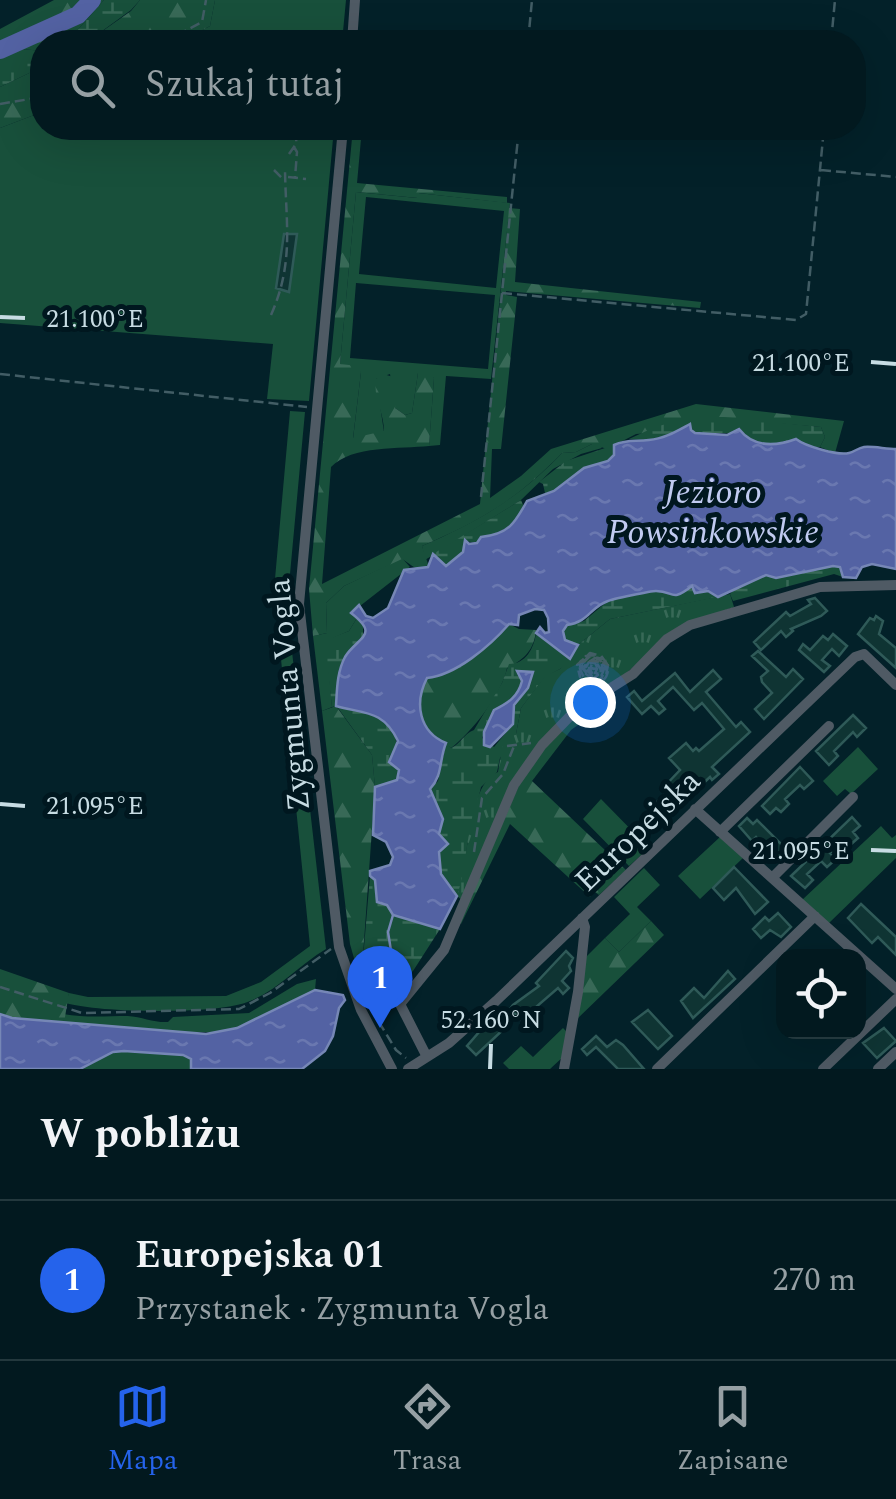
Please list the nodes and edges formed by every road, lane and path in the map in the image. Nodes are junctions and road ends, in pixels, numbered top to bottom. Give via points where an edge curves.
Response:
1 (206, 0) edge
2 (356, 0) edge
3 (532, 0) edge
4 (836, 0) edge
5 (187, 30) edge
6 (353, 30) edge
7 (529, 30) edge
8 (833, 30) edge
9 (30, 100) edge
10 (0, 104) edge
11 (295, 140) edge
12 (342, 140) edge
13 (518, 140) edge
14 (823, 140) edge
15 (294, 147) junction
16 (289, 154) dead end
17 (274, 170) dead end
18 (820, 170) junction
19 (285, 176) junction
20 (295, 178) junction
21 (896, 178) edge
22 (306, 179) dead end
23 (502, 293) junction
24 (271, 315) dead end
25 (0, 374) edge
26 (316, 408) junction
27 (481, 497) dead end
28 (896, 584) edge
29 (594, 668) dead end
30 (896, 684) edge
31 (589, 685) dead end
32 (829, 726) dead end
33 (542, 745) junction
34 (492, 776) dead end
35 (500, 778) junction
36 (853, 797) dead end
37 (695, 809) junction
38 (720, 832) junction
39 (481, 861) junction
40 (772, 878) junction
41 (815, 916) junction
42 (582, 918) junction
43 (324, 952) dead end
44 (0, 986) edge
45 (896, 989) edge
46 (896, 999) edge
47 (365, 1009) junction
48 (896, 1052) edge
49 (427, 1058) junction
50 (408, 1064) edge
51 (658, 1068) edge
52 (392, 1069) edge
53 (564, 1069) edge
54 (823, 1069) edge
55 (878, 1069) edge

1 - 5 path via 202,22
2 - 6 street
3 - 7 path
4 - 8 path
9 - 10 path
11 - 15 path
12 - 26 street, Zygmunta Vogla
13 - 23 path
14 - 18 path
15 - 16 path
15 - 20 path
17 - 19 path
18 - 21 path
18 - 23 path via 806,314 796,320
19 - 20 path
19 - 24 path via 288,258
20 - 22 path
23 - 27 path
25 - 26 path
26 - 47 street, Zygmunta Vogla via 300,614 336,927 350,983
28 - 33 street via 820,586 690,625 634,674 576,710
29 - 31 path via 600,676 594,678 592,664 588,668 592,674 586,668 592,676 588,675 584,670 586,663 592,660 595,660 600,664 600,670 596,662 589,662 586,666 590,663 595,663 599,671 602,671 602,664 596,658 602,661 604,669 602,676 593,684 601,682 607,676 607,665 606,675 600,680 606,670 606,659 590,656 580,666 586,656 598,654 590,653 582,657 577,665
30 - 37 street, Europejska via 857,655
32 - 38 street
33 - 35 path via 511,745
33 - 39 street via 514,784
34 - 35 path
35 - 39 path via 486,791 472,850
36 - 40 street
37 - 38 street
37 - 42 street, Europejska
38 - 40 street
39 - 49 street via 440,956 401,1000
40 - 41 street
41 - 45 street
41 - 51 street
42 - 49 street, Europejska
42 - 53 street
43 - 44 path via 239,1009 82,1013
46 - 54 street
47 - 50 path via 375,1012
47 - 52 street, Zygmunta Vogla
48 - 55 street
49 - 50 street, Europejska

